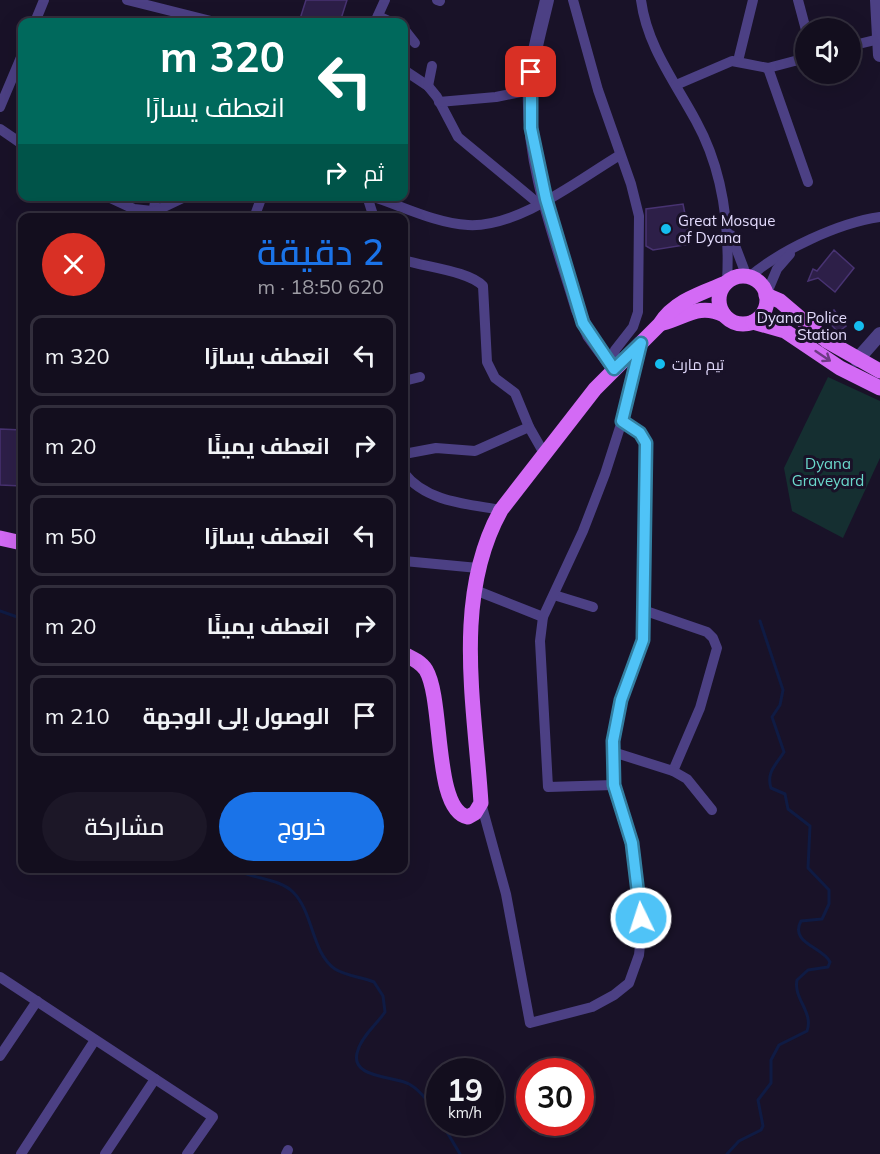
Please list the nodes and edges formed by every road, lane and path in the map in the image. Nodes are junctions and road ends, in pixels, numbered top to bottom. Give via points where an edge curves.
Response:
1 (44, 0) edge
2 (127, 0) edge
3 (385, 0) edge
4 (547, 0) edge
5 (573, 0) edge
6 (641, 0) edge
7 (753, 0) edge
8 (798, 0) edge
9 (877, 0) edge
10 (37, 18) edge
11 (183, 18) edge
12 (377, 18) edge
13 (803, 18) edge
14 (408, 34) edge
15 (879, 39) edge
16 (415, 43) dead end
17 (861, 43) edge
18 (880, 54) edge
19 (738, 61) junction
20 (795, 61) edge
21 (18, 64) edge
22 (432, 66) dead end
23 (768, 68) junction
24 (408, 73) edge
25 (676, 85) junction
26 (428, 86) junction
27 (530, 90) junction
28 (439, 102) junction
29 (0, 107) edge
30 (0, 129) edge
31 (18, 141) edge
32 (620, 155) junction
33 (808, 182) dead end
34 (117, 201) edge
35 (177, 201) edge
36 (385, 201) edge
37 (542, 202) junction
38 (145, 213) edge
39 (154, 213) edge
40 (880, 217) edge
41 (727, 224) junction
42 (795, 249) junction
43 (408, 261) edge
44 (748, 277) junction
45 (727, 282) junction
46 (766, 295) junction
47 (724, 315) junction
48 (753, 322) junction
49 (660, 324) junction
50 (880, 334) edge
51 (641, 343) junction
52 (857, 360) junction
53 (616, 368) junction
54 (880, 371) edge
55 (420, 376) dead end
56 (408, 380) edge
57 (880, 388) edge
58 (622, 421) junction
59 (529, 428) junction
60 (408, 453) edge
61 (545, 455) junction
62 (408, 477) edge
63 (501, 510) junction
64 (0, 538) edge
65 (18, 542) edge
66 (408, 561) edge
67 (478, 568) junction
68 (475, 590) junction
69 (554, 595) junction
70 (593, 607) dead end
71 (643, 610) junction
72 (543, 616) junction
73 (408, 656) edge
74 (613, 752) junction
75 (673, 771) junction
76 (614, 785) junction
77 (481, 803) junction
78 (712, 810) dead end
79 (0, 977) edge
80 (37, 1001) junction
81 (95, 1040) junction
82 (0, 1056) edge
83 (155, 1079) junction
84 (21, 1154) edge
85 (105, 1154) edge
86 (187, 1154) edge

1 - 10 street
2 - 11 street
3 - 12 street
4 - 27 street
5 - 32 street
6 - 25 street via 650,38
7 - 19 street
8 - 13 street
9 - 15 street
14 - 16 street
15 - 17 street
15 - 18 street
19 - 23 street
19 - 25 street via 727,62
20 - 23 street
21 - 29 street
22 - 26 street
23 - 33 street
24 - 26 street
25 - 41 street via 710,151
26 - 28 street
27 - 28 street
27 - 37 street
28 - 37 street via 458,137
30 - 31 street
32 - 37 street
32 - 53 street via 639,216 639,304 633,327 615,350
34 - 38 street
35 - 39 street
36 - 37 street via 469,225 516,216
37 - 53 street via 583,323
40 - 42 street via 834,228
41 - 44 street
41 - 45 street
42 - 44 street
42 - 46 street via 777,269
43 - 59 street via 467,275 483,286 487,362 495,378 515,393
44 - 45 main road
44 - 46 main road via 760,283
45 - 47 main road via 719,298
45 - 49 main road via 679,305
46 - 48 main road via 764,311
46 - 52 main road via 780,301 810,330
47 - 48 main road via 734,322
47 - 49 main road via 698,310
48 -> 57 main road via 785,331 840,368
49 - 51 main road
50 - 52 street
51 - 53 main road
51 - 58 street
52 - 54 main road
53 - 61 main road
55 - 56 street
58 - 69 street via 584,531
58 - 71 street via 640,433 646,443
59 - 60 street via 475,451 436,448
59 - 61 street
61 - 63 main road
62 - 63 street via 432,495
63 - 67 main road
64 - 65 main road
66 - 67 street
67 - 68 main road
68 - 72 street
68 - 77 main road via 471,646
69 - 70 street
69 - 72 street
71 - 74 street via 643,640 617,713
71 - 75 street via 707,632 717,648 700,708
72 - 76 street via 541,678 548,787
73 - 77 main road via 425,669 430,680 451,801 458,813 468,817
74 - 75 street
74 - 76 street
75 - 78 street via 687,778
76 - 77 street via 637,870 641,935 635,969 629,983 592,1007 530,1023 506,894
79 - 80 street
80 - 81 street
80 - 82 street
81 - 83 street
81 - 84 street
83 - 85 street
83 - 86 street via 213,1117

